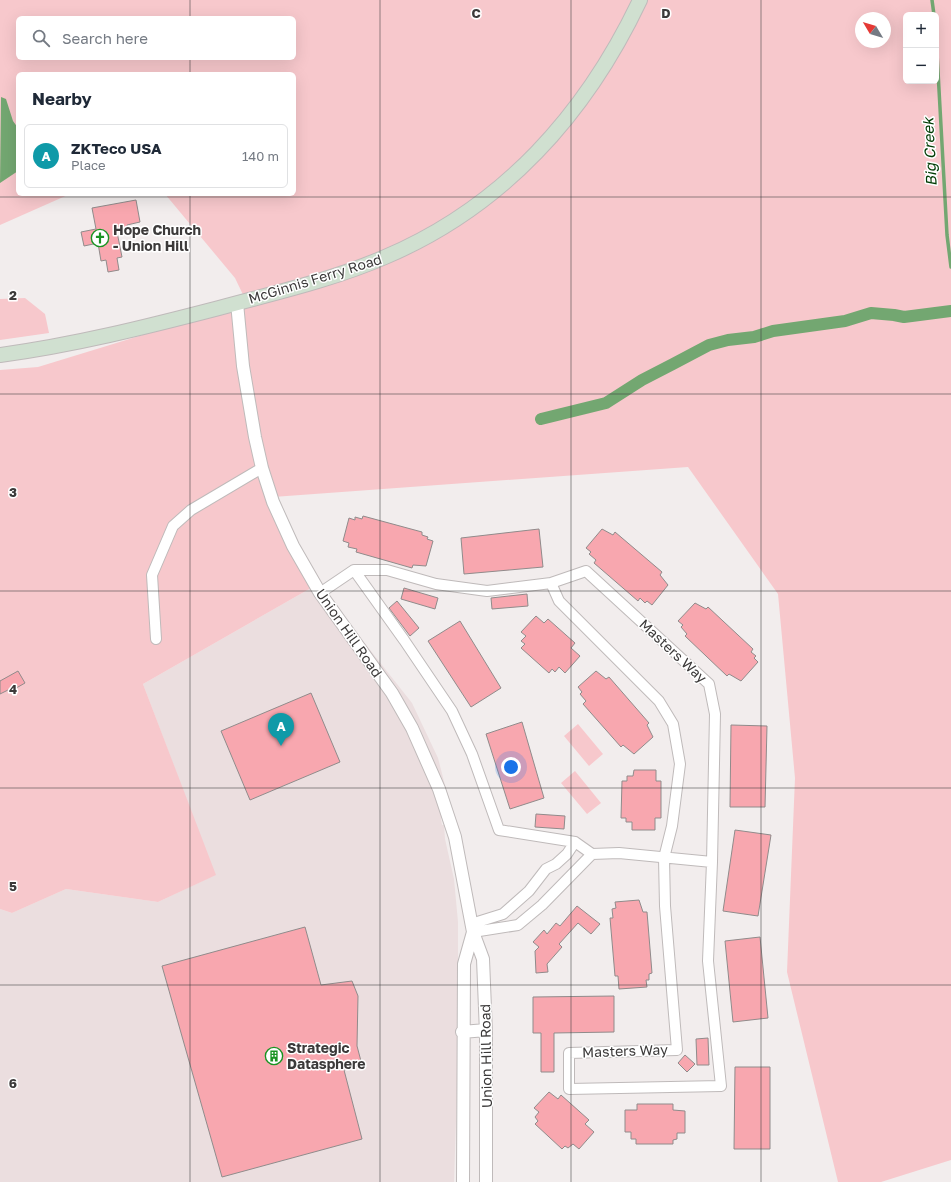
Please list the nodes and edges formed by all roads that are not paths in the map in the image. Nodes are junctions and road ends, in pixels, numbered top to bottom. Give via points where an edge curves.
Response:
1 (640, 0) edge
2 (237, 303) junction
3 (0, 355) edge
4 (262, 468) junction
5 (354, 570) junction
6 (551, 583) junction
7 (320, 593) junction
8 (156, 639) dead end
9 (575, 842) junction
10 (592, 854) junction
11 (664, 858) junction
12 (712, 862) junction
13 (503, 914) junction
14 (518, 925) junction
15 (472, 928) junction
16 (486, 1030) junction
17 (462, 1032) junction
18 (463, 1182) edge
19 (486, 1182) edge

1 - 2 main road, McGinnis Ferry Road via 621,40 576,108 542,148 491,194 451,223 385,257 350,270
2 - 3 main road, McGinnis Ferry Road via 108,336 41,350
2 - 4 street, Union Hill Road via 247,389
4 - 7 street, Union Hill Road via 283,526
4 - 8 street via 191,510 173,526 152,575
5 - 6 street, Masters Way via 387,570 436,584 487,591
5 - 7 street
5 - 9 street via 452,711 472,754 499,830
6 - 11 street, Masters Way via 559,601 659,701 673,724 680,764 672,826
6 - 12 street, Masters Way via 586,571 709,684 715,714
7 - 15 street, Union Hill Road via 392,693 412,728 439,789 455,837
9 - 10 street
9 - 13 street via 567,854 546,869 529,891
10 - 11 street via 619,853
10 - 14 street via 542,906
11 - 12 street
11 - 12 street, Masters Way via 665,906 677,1050 569,1053 569,1089 721,1086 708,961
13 - 14 street
13 - 15 street
14 - 15 street
15 - 16 street, Union Hill Road via 483,959
15 - 17 street, Union Hill Road via 464,964
16 - 17 street
16 - 19 street, Union Hill Road
17 - 18 street, Union Hill Road

